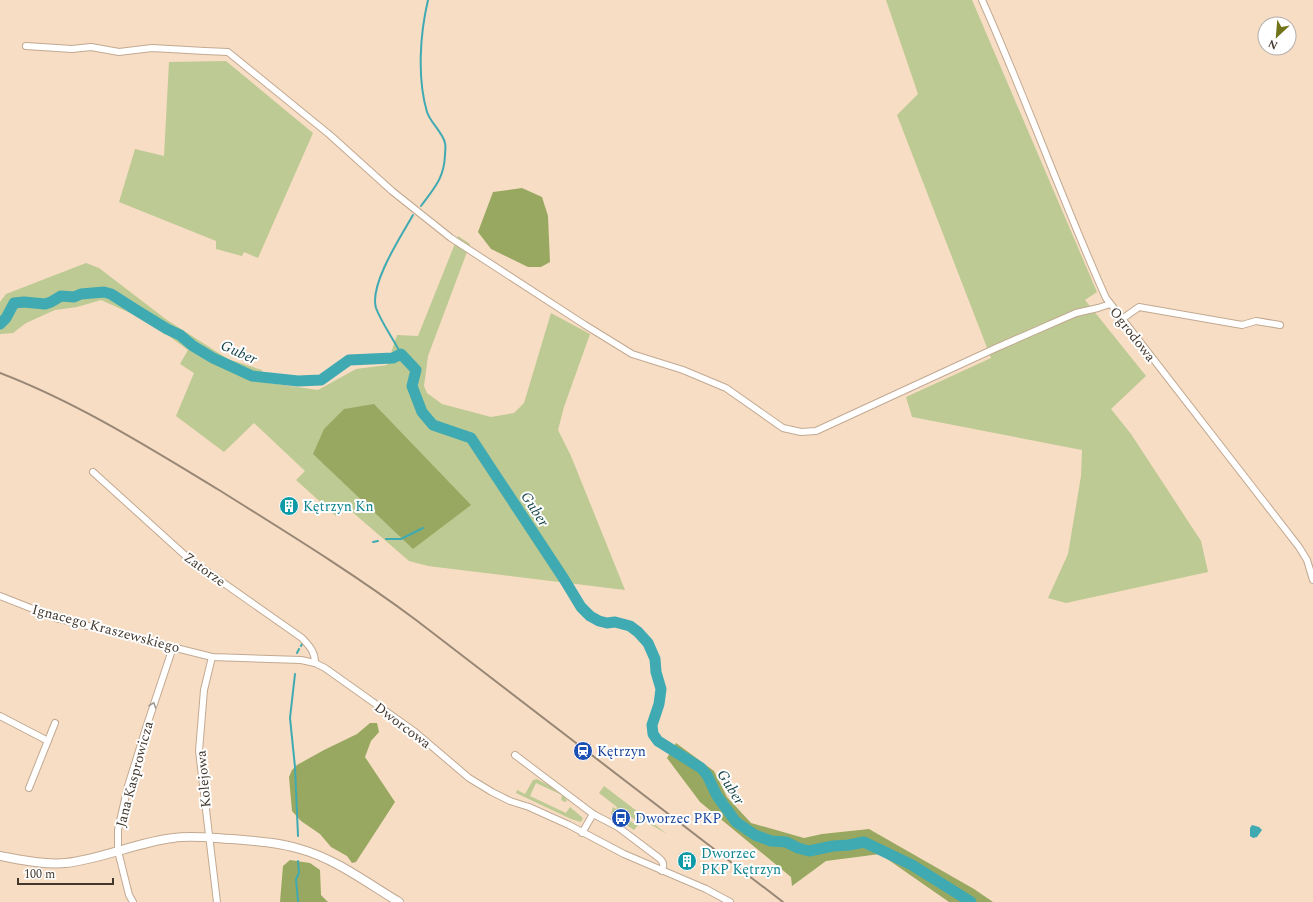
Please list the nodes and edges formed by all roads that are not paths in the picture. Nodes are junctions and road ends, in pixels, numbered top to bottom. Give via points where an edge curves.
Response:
1 (982, 0) edge
2 (26, 46) dead end
3 (1110, 304) junction
4 (1122, 319) junction
5 (1280, 325) dead end
6 (93, 472) dead end
7 (1313, 556) edge
8 (1307, 560) junction
9 (1313, 580) edge
10 (3, 597) edge
11 (0, 604) edge
12 (173, 647) junction
13 (212, 657) junction
14 (315, 663) junction
15 (0, 716) edge
16 (55, 723) dead end
17 (48, 741) junction
18 (515, 755) dead end
19 (29, 788) dead end
20 (593, 814) junction
21 (582, 832) junction
22 (209, 838) junction
23 (118, 851) junction
24 (0, 856) edge
25 (662, 871) junction
26 (133, 902) edge
27 (217, 902) edge
28 (398, 902) edge
29 (730, 902) edge

1 - 3 street, Ogrodowa via 1007,55 1090,262
2 - 3 street via 72,49 91,47 119,52 152,48 228,52 451,238 632,354 683,370 726,388 783,428 802,432 816,431 1076,313
3 - 4 street, Ogrodowa
4 - 5 street via 1139,307 1242,325 1256,321
4 - 8 street, Ogrodowa
6 - 14 street, Zatorze via 188,558 302,638 312,650
7 - 8 street
8 - 9 street, Ogrodowa
10 - 11 street
10 - 12 street, Ignacego Kraszewskiego via 56,618
12 - 13 street, Ignacego Kraszewskiego
23 -> 12 street, Jana Kasprowicza via 118,830 128,786
13 - 14 street, Dworcowa via 301,660
13 - 22 street, Kolejowa via 204,690 199,751
14 - 21 street, Dworcowa via 415,732 469,778 510,801 529,807
15 - 17 street
16 - 17 street
17 - 19 street
18 - 20 street
20 - 21 street
20 - 25 street via 618,827 659,858 663,864
21 - 25 street, Dworcowa
22 - 23 street via 172,838
22 - 27 street, Kolejowa
22 - 28 street via 263,842 301,849 328,860
23 - 24 street via 66,863 42,863
23 - 26 street, Jana Kasprowicza
25 - 29 street, Dworcowa

